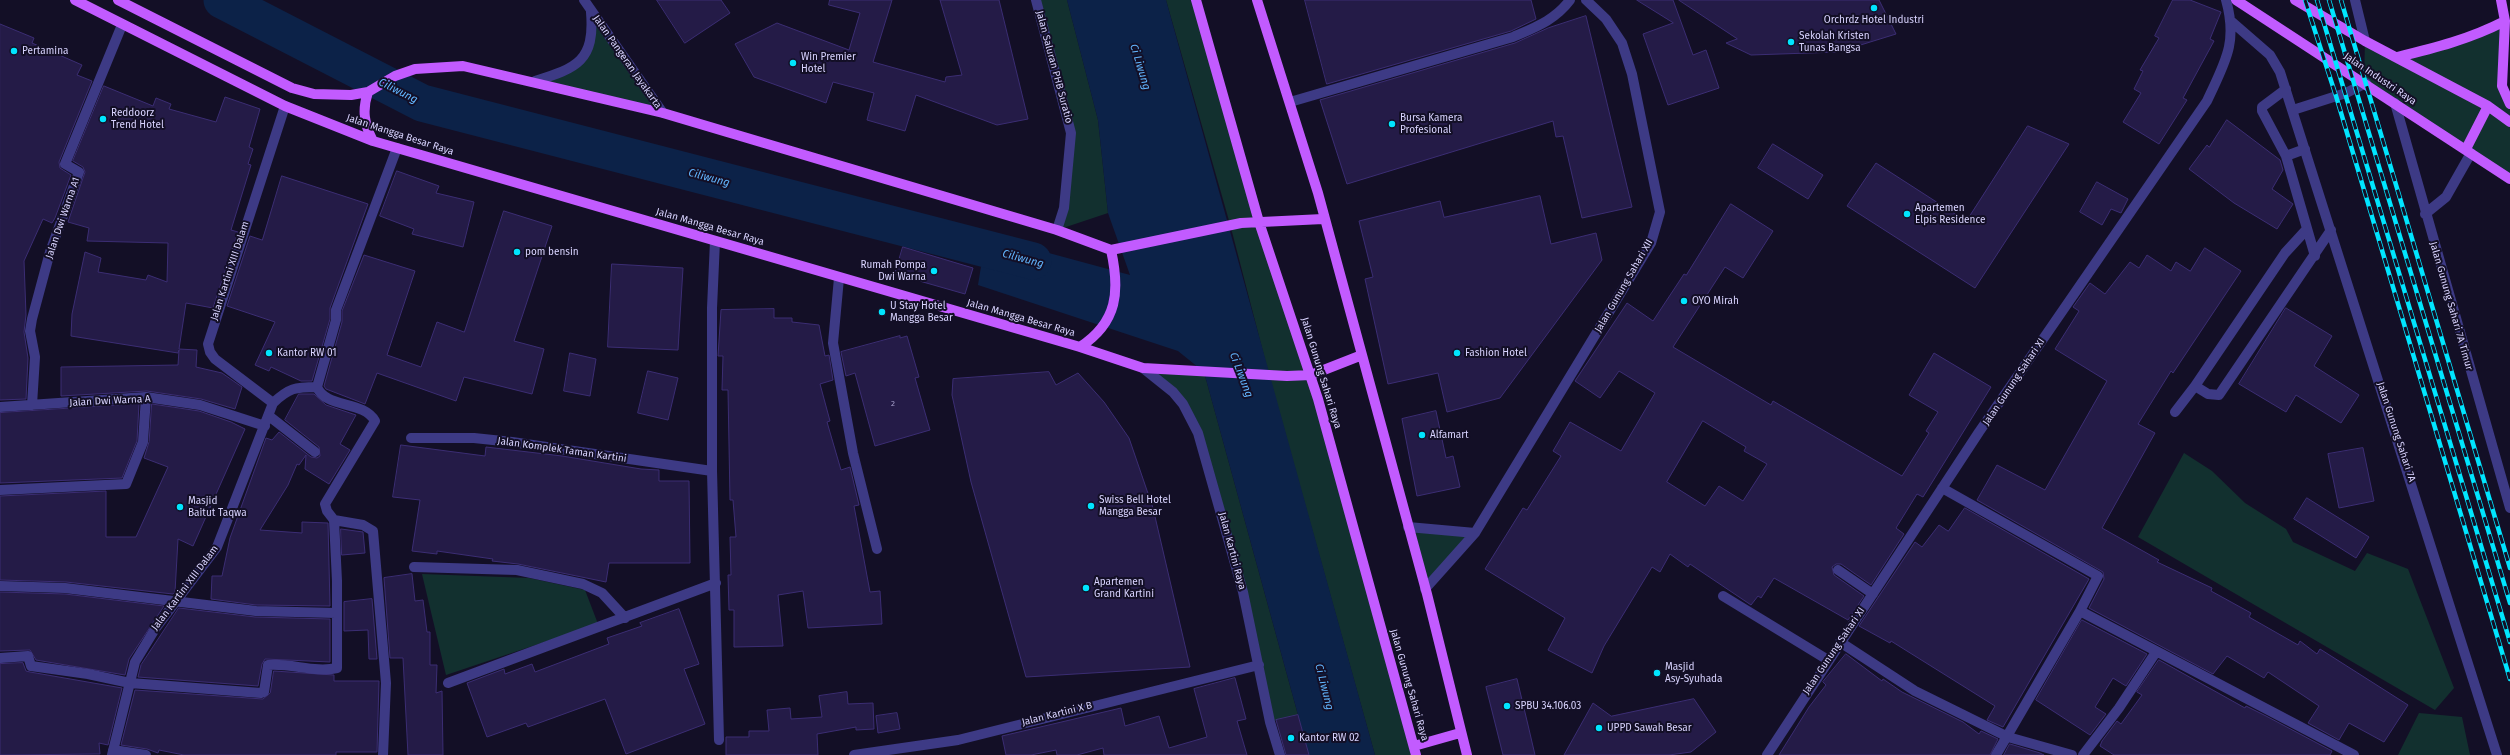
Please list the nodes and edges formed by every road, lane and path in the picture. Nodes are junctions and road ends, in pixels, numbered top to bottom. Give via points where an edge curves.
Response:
1 (75, 0) edge
2 (118, 0) edge
3 (584, 0) edge
4 (1036, 0) edge
5 (1196, 0) edge
6 (1257, 0) edge
7 (1570, 0) edge
8 (1586, 0) edge
9 (2226, 0) edge
10 (2236, 0) edge
11 (2295, 0) edge
12 (2355, 0) edge
13 (2501, 0) edge
14 (590, 11) junction
15 (2505, 21) junction
16 (2232, 22) junction
17 (122, 25) junction
18 (2365, 41) junction
19 (2397, 57) junction
20 (535, 81) junction
21 (2366, 84) junction
22 (2286, 88) junction
23 (370, 90) junction
24 (1290, 102) junction
25 (2395, 103) junction
26 (2510, 104) edge
27 (285, 106) junction
28 (2488, 106) junction
29 (2293, 110) junction
30 (663, 113) junction
31 (2510, 122) edge
32 (373, 141) junction
33 (397, 148) junction
34 (2305, 149) junction
35 (2468, 151) junction
36 (2286, 156) junction
37 (2510, 179) edge
38 (2425, 214) junction
39 (1324, 219) junction
40 (1259, 222) junction
41 (2307, 229) junction
42 (1057, 230) junction
43 (2332, 230) junction
44 (715, 241) junction
45 (1115, 249) junction
46 (2315, 256) junction
47 (839, 278) junction
48 (1080, 347) junction
49 (1362, 356) junction
50 (1143, 368) junction
51 (1311, 375) junction
52 (2195, 386) junction
53 (316, 387) junction
54 (146, 397) junction
55 (273, 403) junction
56 (32, 405) junction
57 (0, 407) edge
58 (2175, 412) dead end
59 (268, 416) junction
60 (265, 426) junction
61 (411, 438) dead end
62 (315, 452) dead end
63 (712, 471) junction
64 (1942, 488) junction
65 (0, 490) edge
66 (2510, 508) edge
67 (334, 520) junction
68 (1408, 527) junction
69 (1475, 533) junction
70 (877, 548) dead end
71 (414, 567) dead end
72 (1838, 570) dead end
73 (716, 583) junction
74 (0, 586) edge
75 (1426, 589) junction
76 (1873, 594) junction
77 (1723, 596) dead end
78 (175, 601) junction
79 (2080, 611) junction
80 (336, 613) junction
81 (625, 618) junction
82 (1840, 642) junction
83 (2156, 652) junction
84 (0, 658) edge
85 (1828, 660) junction
86 (1259, 665) junction
87 (130, 683) junction
88 (448, 683) dead end
89 (1460, 734) junction
90 (2008, 736) junction
91 (720, 740) dead end
92 (1415, 750) edge
93 (112, 752) edge
94 (146, 755) edge
95 (383, 755) edge
96 (854, 755) edge
97 (1280, 755) edge
98 (1467, 755) edge
99 (1767, 755) edge
100 (1996, 755) edge
101 (2072, 755) edge
102 (2083, 755) edge
103 (2354, 755) edge
104 (2498, 755) edge

1 - 17 main road, Jalan Mangga Besar Raya
2 - 23 main road via 292,88 314,94 351,95
3 - 14 street, Jalan Pangeran Jayakarta
4 - 42 street, Jalan Saluran PHB Suratio via 1071,133 1064,208
5 - 40 main road, Jalan Gunung Sahari Raya
6 - 24 main road
7 - 24 street via 1560,13 1548,22 1513,37
8 - 69 street, Jalan Gunung Sahari XII via 1606,19 1622,43 1632,74 1660,212 1651,243
9 - 16 street, Jalan Gunung Sahari XI
10 - 21 main road, Jalan Industri Raya
11 - 18 main road
12 - 18 street
13 - 15 main road
14 - 20 street, Jalan Pangeran Jayakarta via 592,31 588,51 565,72
14 - 30 street, Jalan Pangeran Jayakarta
15 - 19 main road via 2445,46
15 - 26 main road via 2502,86
16 - 22 street, Jalan Gunung Sahari 7A via 2270,56
16 - 64 street, Jalan Gunung Sahari XI via 2228,56 2207,101
17 - 27 main road, Jalan Mangga Besar Raya
17 - 56 street, Jalan Dwi Warna A1 via 65,164 79,172 50,252 32,319 30,331 35,356
18 - 19 main road
19 - 28 main road
20 - 23 main road via 463,66 437,66 394,76
20 - 30 main road
21 - 25 main road, Jalan Industri Raya
21 - 29 street
22 - 29 street, Jalan Gunung Sahari 7A
22 - 36 street via 2267,102 2262,111
23 - 32 main road via 364,104 364,117
24 - 39 main road
25 - 35 main road, Jalan Industri Raya
25 - 38 street, Jalan Gunung Sahari 7A Timur
27 - 32 main road, Jalan Mangga Besar Raya
27 - 55 street, Jalan Kartini XIII Dalam via 208,344 215,359
28 - 31 main road
28 - 35 main road
29 - 34 street, Jalan Gunung Sahari 7A
30 - 42 main road
32 - 33 main road, Jalan Mangga Besar Raya
33 - 44 main road, Jalan Mangga Besar Raya
33 - 53 street via 336,310 336,320
34 - 36 street
34 - 43 street, Jalan Gunung Sahari 7A
35 - 37 main road, Jalan Industri Raya
35 - 38 street via 2446,196
36 - 41 street
38 - 66 street, Jalan Gunung Sahari 7A Timur
39 - 40 main road
39 - 49 main road
40 - 45 main road via 1241,223
40 - 51 main road, Jalan Gunung Sahari Raya
41 - 46 street
41 - 52 street via 2284,253
42 - 45 main road
43 - 46 street
43 - 104 street, Jalan Gunung Sahari 7A
44 - 47 main road, Jalan Mangga Besar Raya
44 - 63 street via 712,308
45 - 48 main road via 1114,302 1102,330
46 - 52 street via 2219,395 2208,394
47 - 48 main road, Jalan Mangga Besar Raya
47 - 70 street via 833,343 853,453
48 - 50 main road, Jalan Mangga Besar Raya
49 - 51 main road, Jalan Mangga Besar Raya
49 - 68 main road
50 - 51 main road, Jalan Mangga Besar Raya
50 - 86 street, Jalan Kartini Raya via 1173,392 1183,404 1198,434 1241,585
51 - 92 main road, Jalan Gunung Sahari Raya
52 - 58 street
53 - 55 street via 297,386 283,393
53 - 67 street via 323,397 355,408 372,416 375,421 325,504
54 - 56 street, Jalan Dwi Warna A
54 - 60 street, Jalan Dwi Warna A via 200,405
54 - 65 street via 142,442 126,484
55 - 59 street, Jalan Kartini XIII Dalam
56 - 57 street, Jalan Dwi Warna A
59 - 60 street, Jalan Kartini XIII Dalam
59 - 62 street
60 - 78 street, Jalan Kartini XIII Dalam via 217,547
61 - 63 street, Jalan Komplek Taman Kartini via 474,438 512,442
63 - 73 street
64 - 76 street, Jalan Gunung Sahari XI
64 - 79 street via 2098,576
67 - 80 street
67 - 95 street via 363,525 373,531 386,683
68 - 69 street
68 - 75 main road
69 - 75 street, Jalan Gunung Sahari XII
71 - 81 street via 517,570 583,584 602,593
72 - 76 street
73 - 81 street
73 - 91 street
74 - 78 street via 64,588
75 - 89 main road
76 - 82 street, Jalan Gunung Sahari XI
77 - 85 street
78 - 80 street via 256,611
78 - 87 street, Jalan Kartini XIII Dalam via 144,644 135,662
79 - 83 street
79 - 90 street
80 - 87 street via 338,667 306,669 301,666 268,665 263,693
81 - 88 street
82 - 85 street, Jalan Gunung Sahari XI
82 - 90 street via 1915,691
83 - 102 street via 2119,708
83 - 103 street
84 - 87 street via 28,656 31,666
85 - 99 street, Jalan Gunung Sahari XI
86 - 96 street, Jalan Kartini X B via 958,740
86 - 97 street, Jalan Kartini Raya via 1270,722
87 - 93 street, Jalan Kartini XIII Dalam
89 - 92 main road
89 - 98 main road
90 - 100 street
90 - 101 street
93 - 94 street

